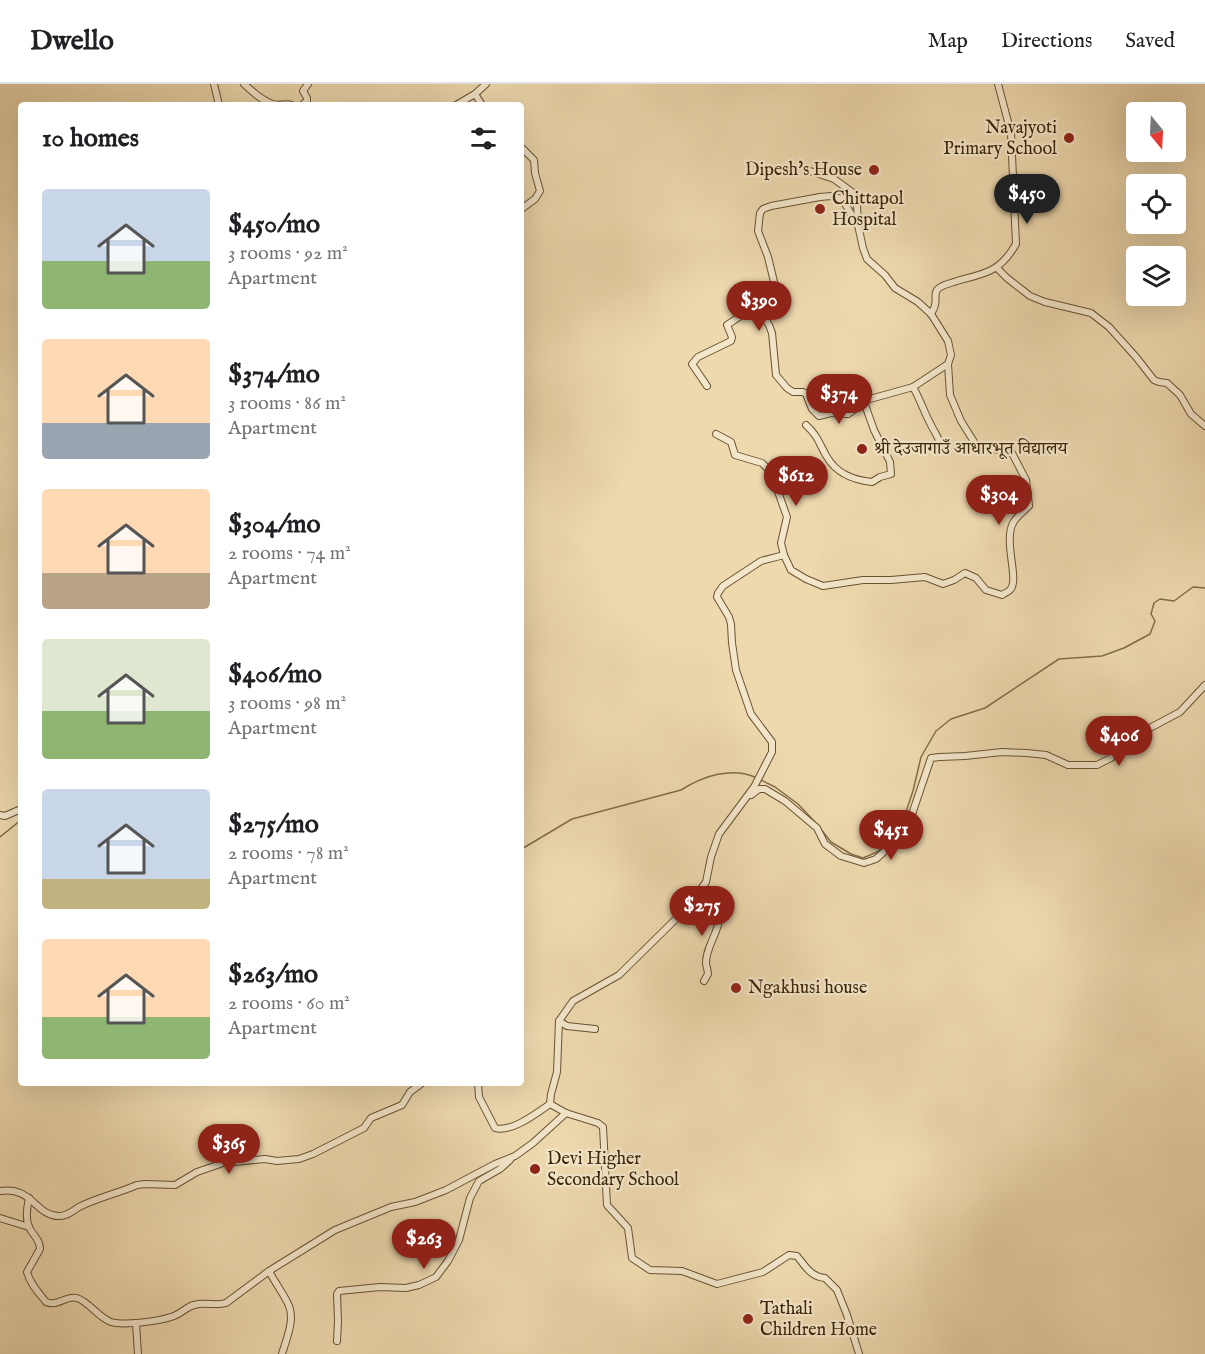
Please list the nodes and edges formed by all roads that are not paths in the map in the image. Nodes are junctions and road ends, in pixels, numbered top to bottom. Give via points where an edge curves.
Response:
1 (214, 84) edge
2 (244, 84) edge
3 (308, 84) edge
4 (486, 84) edge
5 (998, 84) edge
6 (475, 94) junction
7 (218, 102) edge
8 (269, 102) edge
9 (306, 102) edge
10 (461, 102) edge
11 (480, 102) edge
12 (524, 150) edge
13 (807, 170) dead end
14 (524, 207) edge
15 (858, 225) junction
16 (997, 268) junction
17 (735, 292) dead end
18 (931, 314) junction
19 (948, 364) junction
20 (707, 386) dead end
21 (913, 387) junction
22 (864, 402) junction
23 (806, 425) dead end
24 (1205, 426) edge
25 (716, 434) dead end
26 (939, 441) dead end
27 (784, 555) junction
28 (1205, 685) edge
29 (748, 797) junction
30 (18, 810) edge
31 (0, 814) edge
32 (685, 910) junction
33 (705, 981) dead end
34 (559, 1021) junction
35 (595, 1029) dead end
36 (418, 1086) edge
37 (478, 1086) edge
38 (550, 1104) junction
39 (566, 1113) junction
40 (515, 1156) junction
41 (0, 1191) edge
42 (29, 1198) junction
43 (0, 1218) edge
44 (29, 1227) junction
45 (269, 1271) junction
46 (136, 1323) junction
47 (337, 1341) dead end
48 (138, 1354) edge
49 (282, 1354) edge
50 (859, 1354) edge

1 - 7 street
2 - 8 street
3 - 9 street via 303,91
4 - 6 street
5 - 16 street via 1011,133 1016,244
6 - 10 street
6 - 11 street
12 - 14 street via 534,160 540,191
13 - 15 street via 834,179 852,192
15 - 18 street via 867,259 895,288
15 - 22 street via 842,199 831,196 763,209 759,231 775,286 762,295 764,317 772,333 776,375 793,392 806,394 819,416 848,414
16 - 18 street via 938,288 936,307
16 - 24 street via 1030,296 1091,313 1109,327 1154,380 1167,383 1180,395 1191,414
17 - 20 street via 742,315 727,326 731,341 692,364
18 - 19 street via 948,341
19 - 21 street
19 - 27 street via 950,395 960,421 976,445 1012,453 1026,480 1029,506 1013,522 1009,535 1014,580 1011,589 1002,595 986,590 976,578 965,573 943,584 925,577 823,586 791,570
21 - 22 street
21 - 26 street
22 - 23 street via 891,470 891,474 872,482 847,477 835,467
25 - 27 street via 731,442 735,455 762,463 771,472 786,517 781,543
27 - 29 street via 761,561 723,586 717,597 729,617 736,670 751,714 772,742 772,752
28 - 29 street via 1180,712 1126,738 1111,758 1097,765 1068,765 1046,754 1002,752 931,759 906,832 876,859 864,863 841,856 825,844 817,828 765,789
29 - 32 street via 718,834 706,882
30 - 31 street
32 - 33 street via 718,908 720,916 708,953
32 - 34 street via 619,975 573,1001
34 - 35 street via 567,1026
34 - 38 street via 557,1072
36 - 42 street via 398,1108 371,1118 364,1128 299,1159 223,1163 175,1185 137,1185 65,1216 48,1213
37 - 38 street via 479,1097 495,1128 528,1119
38 - 39 street
39 - 40 street
39 - 50 street via 603,1127 607,1205 628,1228 632,1258 650,1270 682,1271 717,1284 763,1272 789,1255 797,1256 817,1278 825,1278 837,1290
40 - 45 street via 446,1190 335,1230
40 - 47 street via 479,1181 470,1198 459,1240 435,1277 406,1288 339,1291
41 - 42 street via 12,1190
42 - 44 street
43 - 44 street
44 - 46 street via 40,1249 27,1275 46,1302 55,1304 73,1297 109,1321
45 - 46 street via 226,1303 196,1305 174,1316
45 - 49 street via 291,1313
46 - 48 street

